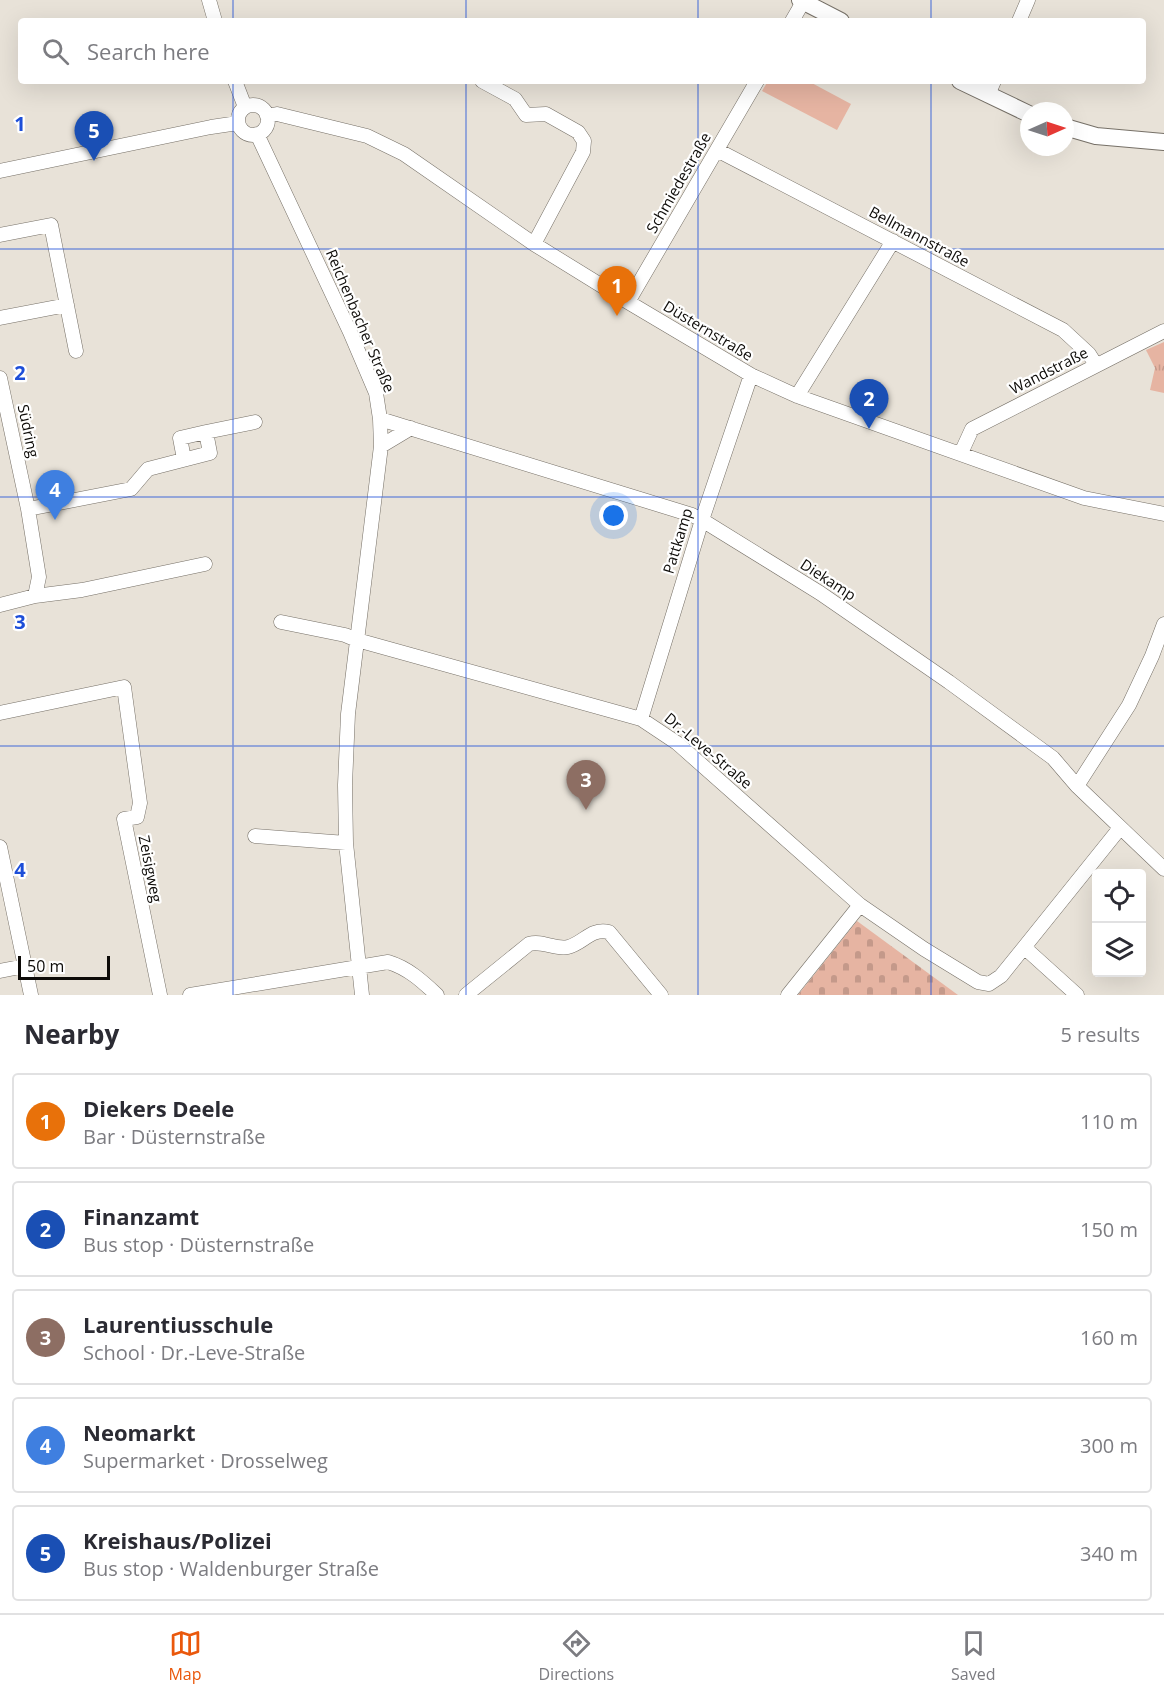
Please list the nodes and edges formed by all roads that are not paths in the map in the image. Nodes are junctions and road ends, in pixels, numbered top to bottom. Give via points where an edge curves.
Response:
1 (209, 0) edge
2 (1028, 0) edge
3 (801, 1) edge
4 (214, 18) edge
5 (793, 18) edge
6 (835, 18) edge
7 (1020, 18) edge
8 (236, 84) edge
9 (488, 84) edge
10 (755, 84) edge
11 (973, 84) edge
12 (991, 88) edge
13 (245, 107) junction
14 (1020, 108) edge
15 (267, 116) junction
16 (238, 123) junction
17 (1074, 130) edge
18 (257, 134) junction
19 (1164, 142) edge
20 (717, 150) junction
21 (0, 171) edge
22 (0, 235) edge
23 (893, 241) junction
24 (534, 244) junction
25 (628, 302) junction
26 (67, 305) junction
27 (0, 318) edge
28 (1164, 331) edge
29 (76, 351) dead end
30 (1096, 365) junction
31 (751, 375) junction
32 (0, 378) edge
33 (2, 394) edge
34 (797, 396) junction
35 (380, 418) junction
36 (255, 422) dead end
37 (411, 428) junction
38 (206, 432) junction
39 (381, 446) junction
40 (961, 453) junction
41 (184, 459) junction
42 (28, 509) junction
43 (1164, 514) edge
44 (702, 520) junction
45 (204, 564) dead end
46 (35, 596) junction
47 (0, 605) edge
48 (281, 622) dead end
49 (1164, 624) edge
50 (357, 640) junction
51 (0, 713) edge
52 (641, 718) junction
53 (1077, 786) junction
54 (1120, 828) junction
55 (255, 836) dead end
56 (346, 843) junction
57 (0, 847) edge
58 (1164, 869) edge
59 (860, 905) junction
60 (1025, 948) junction
61 (25, 966) junction
62 (358, 967) junction
63 (0, 971) edge
64 (233, 991) edge
65 (31, 995) edge
66 (160, 995) edge
67 (190, 995) edge
68 (362, 995) edge
69 (436, 995) edge
70 (466, 995) edge
71 (661, 995) edge
72 (788, 995) edge
73 (1077, 995) edge

1 - 4 street
2 - 7 street
3 - 5 street
3 - 6 main road
8 - 13 street
9 - 24 street via 515,99 526,115 546,114 578,132 584,141 582,152
10 - 20 street, Schmiedestraße
11 - 12 main road
12 - 14 main road
13 - 15 street via 258,106
13 - 16 street
15 - 18 street via 266,127
15 - 24 street, Düsternstraße via 277,114 367,136 404,154
16 - 18 street via 245,133
16 - 21 street
17 - 19 main road via 1096,136
18 - 35 street, Reichenbacher Straße via 350,332 376,393
20 - 23 street, Bellmannstraße
20 - 25 street, Schmiedestraße
22 - 26 street via 51,225
23 - 30 street, Bellmannstraße via 1063,330
23 - 34 street
24 - 25 street, Düsternstraße
25 - 31 street, Düsternstraße
26 - 27 street
26 - 29 street
28 - 30 street, Wandstraße
30 - 40 street, Wandstraße via 972,429
31 - 34 street, Düsternstraße
31 - 44 street, Pattkamp
32 - 33 street, Südring
33 - 42 street, Südring
34 - 40 street, Düsternstraße
35 - 37 street, Diekamp
35 - 39 street, Reichenbacher Straße
36 - 38 street
37 - 39 street
37 - 44 street, Diekamp
38 - 41 street via 180,438
38 - 41 street via 210,453
39 - 50 street, Reichenbacher Straße
40 - 43 street, Düsternstraße via 1084,498
41 - 42 street via 148,469 131,489
42 - 46 street, Südring via 39,577
44 - 52 street, Pattkamp
44 - 53 street, Diekamp via 820,593 949,682 1053,758
45 - 46 street
46 - 47 street
48 - 50 street via 345,634
49 - 53 street via 1129,705
50 - 52 street, Dr.-Leve-Straße
50 - 56 street, Reichenbacher Straße via 348,714
51 - 66 street, Zeisigweg via 124,687 140,803 136,817 124,819
52 - 59 street, Dr.-Leve-Straße via 676,743
53 - 54 street, Diekamp
54 - 58 street, Diekamp
54 - 60 street
55 - 56 street
56 - 62 street, Reichenbacher Straße
57 - 61 street
59 - 60 street, Dr.-Leve-Straße via 978,982 989,984 1001,976
59 - 72 street
60 - 73 street
61 - 63 street
61 - 65 street
62 - 64 street
62 - 68 street, Reichenbacher Straße
62 - 69 street via 388,962 422,981
64 - 67 street
70 - 71 street via 529,944 569,947 602,930 609,932

